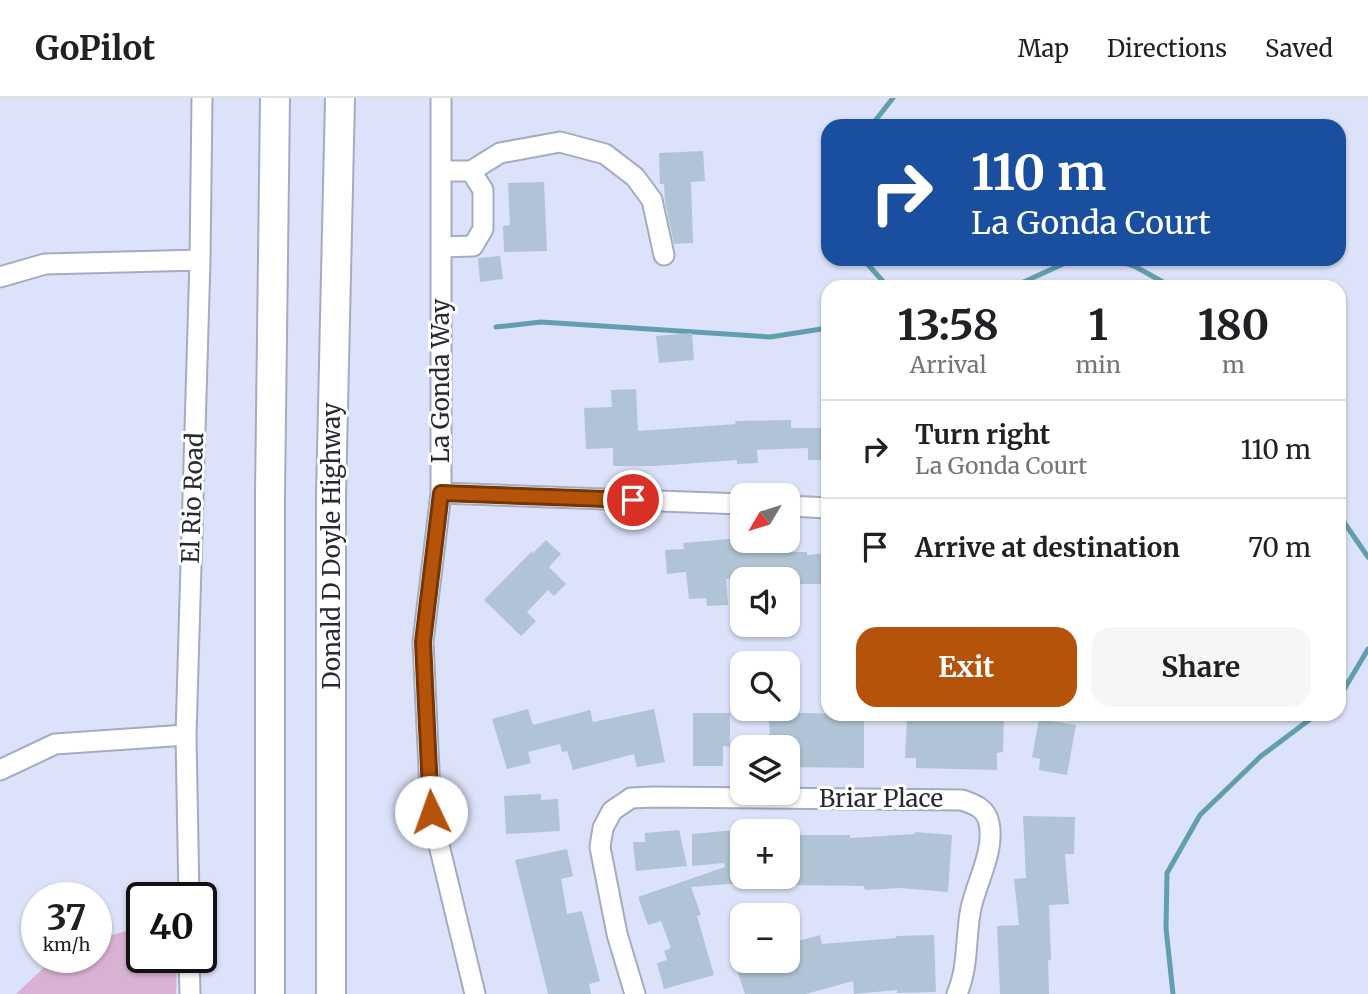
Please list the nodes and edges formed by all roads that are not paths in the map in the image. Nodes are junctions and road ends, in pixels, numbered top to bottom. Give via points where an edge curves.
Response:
1 (202, 98) edge
2 (275, 98) edge
3 (340, 98) edge
4 (442, 98) edge
5 (441, 171) junction
6 (471, 171) junction
7 (441, 247) junction
8 (664, 255) dead end
9 (200, 260) junction
10 (0, 277) edge
11 (441, 493) junction
12 (730, 504) edge
13 (800, 507) edge
14 (821, 508) edge
15 (187, 735) junction
16 (0, 770) edge
17 (189, 882) edge
18 (189, 973) edge
19 (190, 994) edge
20 (270, 994) edge
21 (331, 994) edge
22 (475, 994) edge
23 (635, 994) edge
24 (957, 994) edge

1 - 9 street, El Rio Road
2 - 20 highway
3 - 21 highway, Donald D Doyle Highway via 331,496
4 - 5 street, La Gonda Way
5 - 6 street
5 - 7 street, La Gonda Way
6 - 7 street via 483,191 483,229 472,246
6 - 8 street via 500,153 560,142 605,154 635,177 652,200
7 - 11 street, La Gonda Way
9 - 10 street via 45,264
9 - 15 street, El Rio Road
11 - 12 street
11 - 22 street, La Gonda Way via 423,642 431,812
13 - 14 street
15 - 16 street via 55,744
15 - 17 street, El Rio Road
18 - 19 street
23 - 24 street, Briar Place via 617,934 600,847 612,811 631,798 653,797 962,800 979,806 989,821 990,843 971,910 964,978

